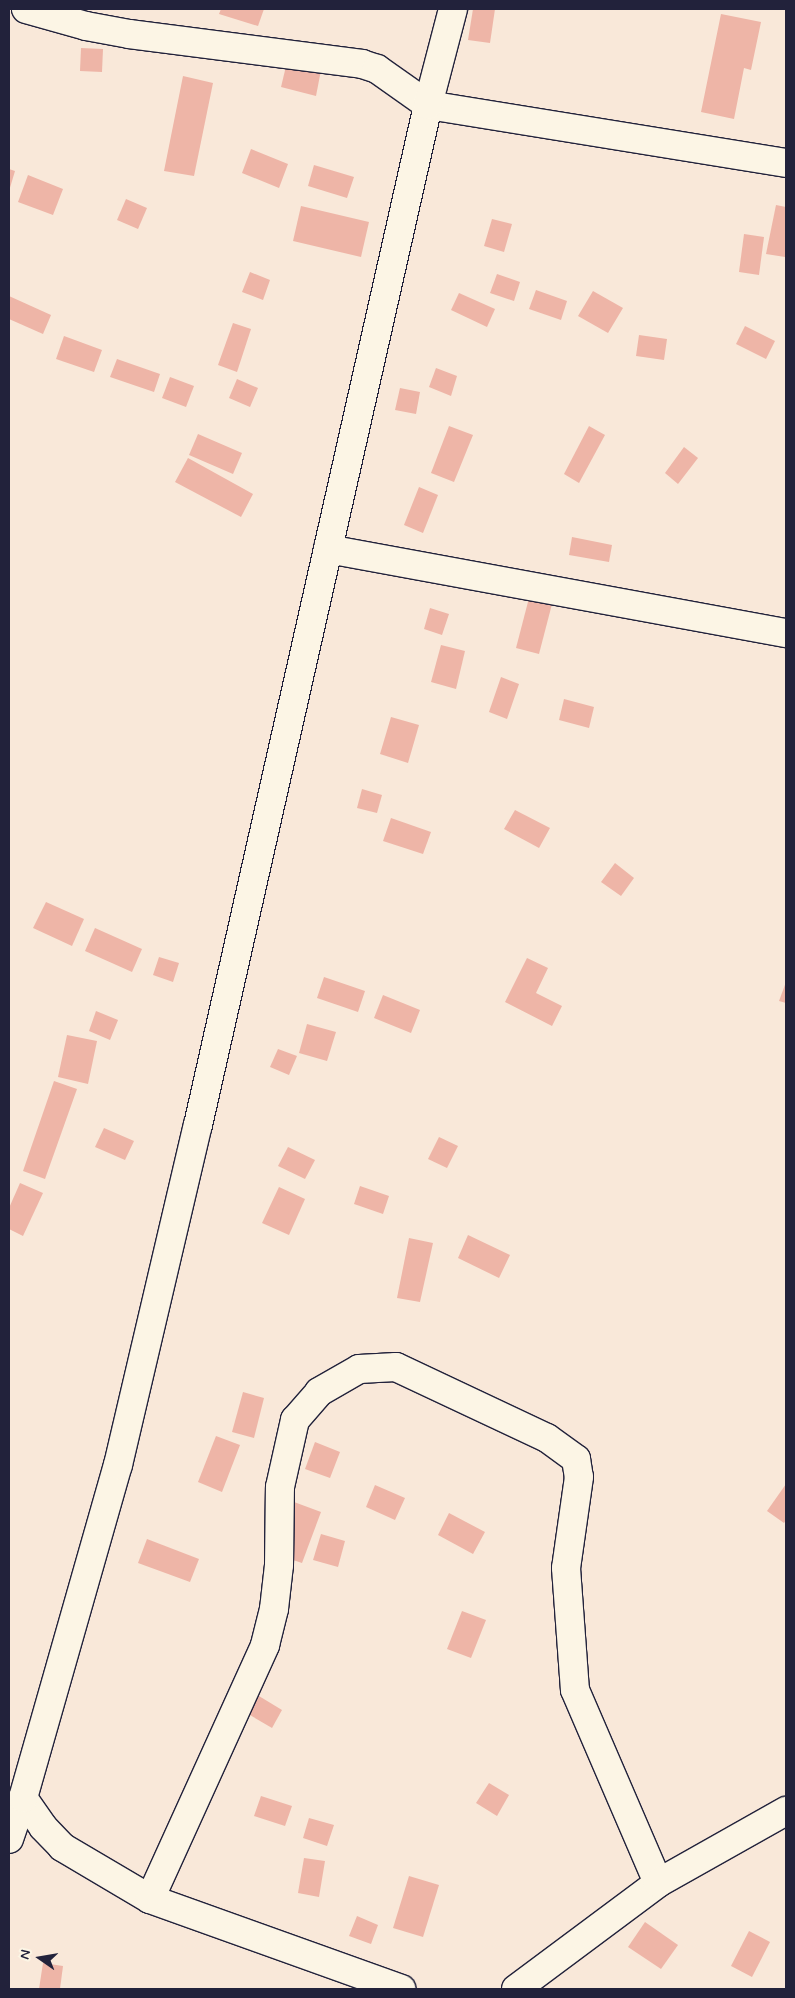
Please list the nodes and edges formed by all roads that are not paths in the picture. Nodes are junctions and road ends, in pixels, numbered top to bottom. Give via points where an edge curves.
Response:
1 (26, 9) edge
2 (453, 9) edge
3 (428, 105) junction
4 (786, 163) edge
5 (328, 549) junction
6 (786, 633) edge
7 (23, 1798) junction
8 (786, 1811) edge
9 (9, 1839) edge
10 (658, 1883) junction
11 (150, 1899) junction
12 (401, 1989) edge
13 (516, 1989) edge

1 - 3 street via 129,34 362,64 377,69
2 - 3 street
3 - 4 street
3 - 5 street
5 - 6 street
5 - 7 street via 118,1465
7 - 9 street
7 - 11 street via 62,1847
8 - 10 street
10 - 11 street via 575,1690 566,1568 579,1477 576,1458 547,1438 396,1367 359,1369 319,1392 295,1420 280,1487 279,1565 274,1609 265,1645
10 - 13 street
11 - 12 street

